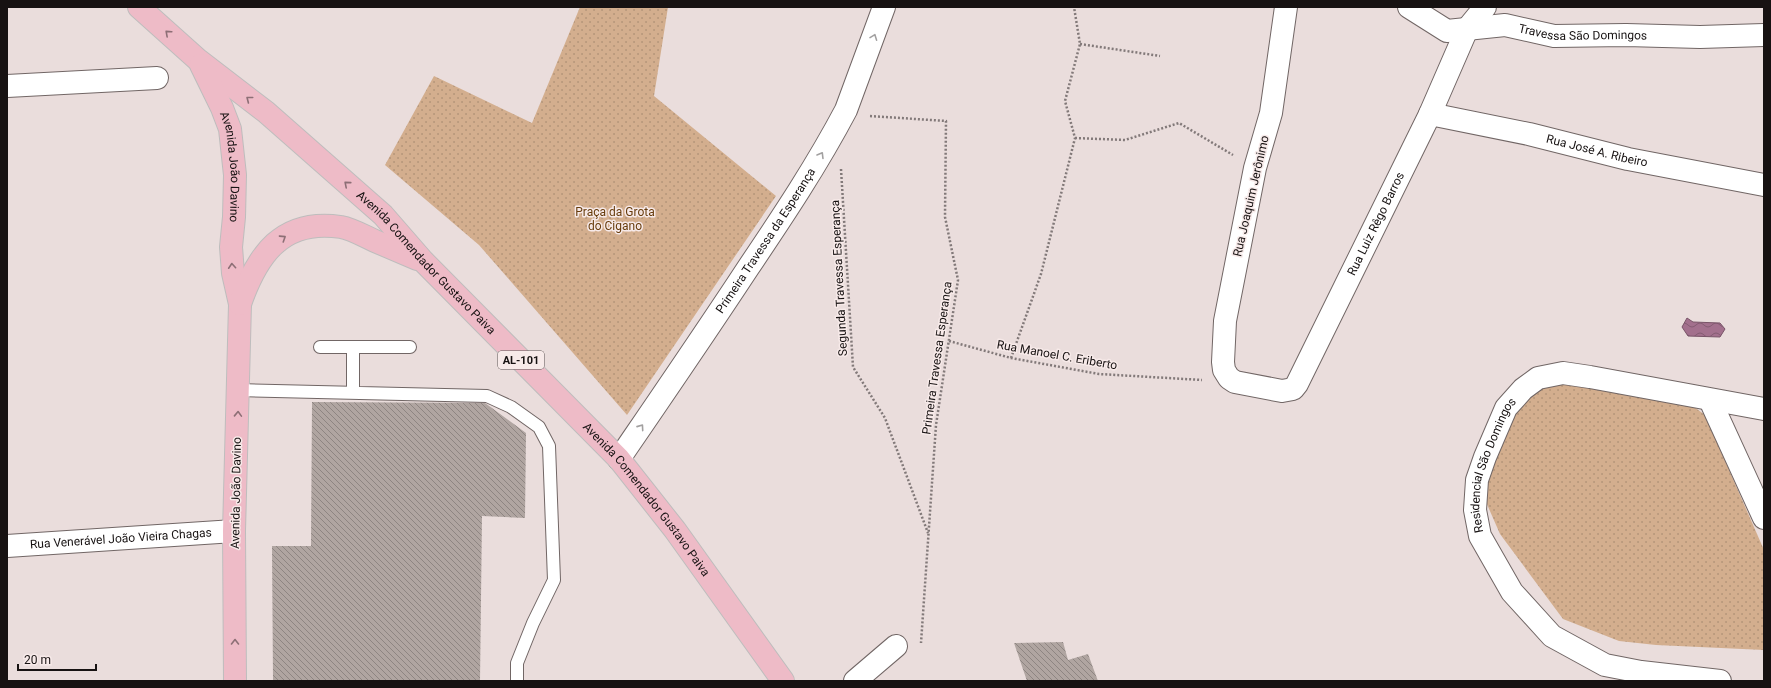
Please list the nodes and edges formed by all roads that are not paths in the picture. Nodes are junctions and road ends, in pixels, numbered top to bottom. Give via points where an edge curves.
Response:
1 (140, 7) edge
2 (884, 7) edge
3 (1286, 7) edge
4 (1409, 7) edge
5 (1485, 7) edge
6 (1467, 29) junction
7 (1764, 35) edge
8 (198, 59) junction
9 (157, 78) dead end
10 (7, 86) edge
11 (1430, 114) junction
12 (1764, 185) edge
13 (423, 262) junction
14 (240, 304) junction
15 (320, 347) dead end
16 (353, 347) junction
17 (410, 347) dead end
18 (1235, 382) joint
19 (238, 390) junction
20 (353, 393) junction
21 (1710, 400) junction
22 (1764, 409) edge
23 (619, 459) junction
24 (1764, 518) edge
25 (234, 531) junction
26 (7, 546) edge
27 (896, 646) dead end
28 (235, 681) edge
29 (517, 681) edge
30 (784, 681) edge
31 (855, 681) edge
32 (1720, 681) edge

8 -> 1 main road, Avenida Comendador Gustavo Paiva
23 -> 2 street, Primeira Travessa da Esperança via 798,193 846,110
3 - 18 street, Rua Joaquim Jerônimo via 1271,113 1255,168 1225,321 1224,370
4 - 6 street, Travessa São Domingos via 1447,31
5 - 6 street, Rua Luiz Rêgo Barros
6 - 7 street, Travessa São Domingos via 1505,25 1554,36
6 - 11 street, Rua Luiz Rêgo Barros
13 -> 8 main road, Avenida Comendador Gustavo Paiva via 383,215 266,112
14 -> 8 main road, Avenida João Davino via 233,273 231,247 235,175 230,129
9 - 10 street
11 - 12 street, Rua José A. Ribeiro via 1529,134 1628,159
11 - 18 street, Rua Luiz Rêgo Barros via 1297,384 1293,389 1282,391
14 -> 13 main road, Avenida João Davino via 248,280 258,262 274,244 295,230 316,226 341,227
13 - 23 main road, Avenida Comendador Gustavo Paiva / AL-101
14 - 19 main road, Avenida João Davino
15 - 16 lane
16 - 17 lane
16 - 20 lane
19 - 20 lane
25 -> 19 main road, Avenida João Davino
20 - 29 lane via 487,396 511,407 539,427 549,446 554,580 517,663
21 - 22 street, Residencial São Domingos
21 - 24 street
21 - 32 street, Residencial São Domingos via 1563,373 1538,378 1522,389 1506,408 1477,480 1475,510 1480,536 1512,592 1552,636 1605,665
23 - 30 main road, Avenida Comendador Gustavo Paiva / AL-101 via 675,530
25 - 26 street, Rua Venerável João Vieira Chagas
28 -> 25 main road, Avenida João Davino
27 - 31 street

